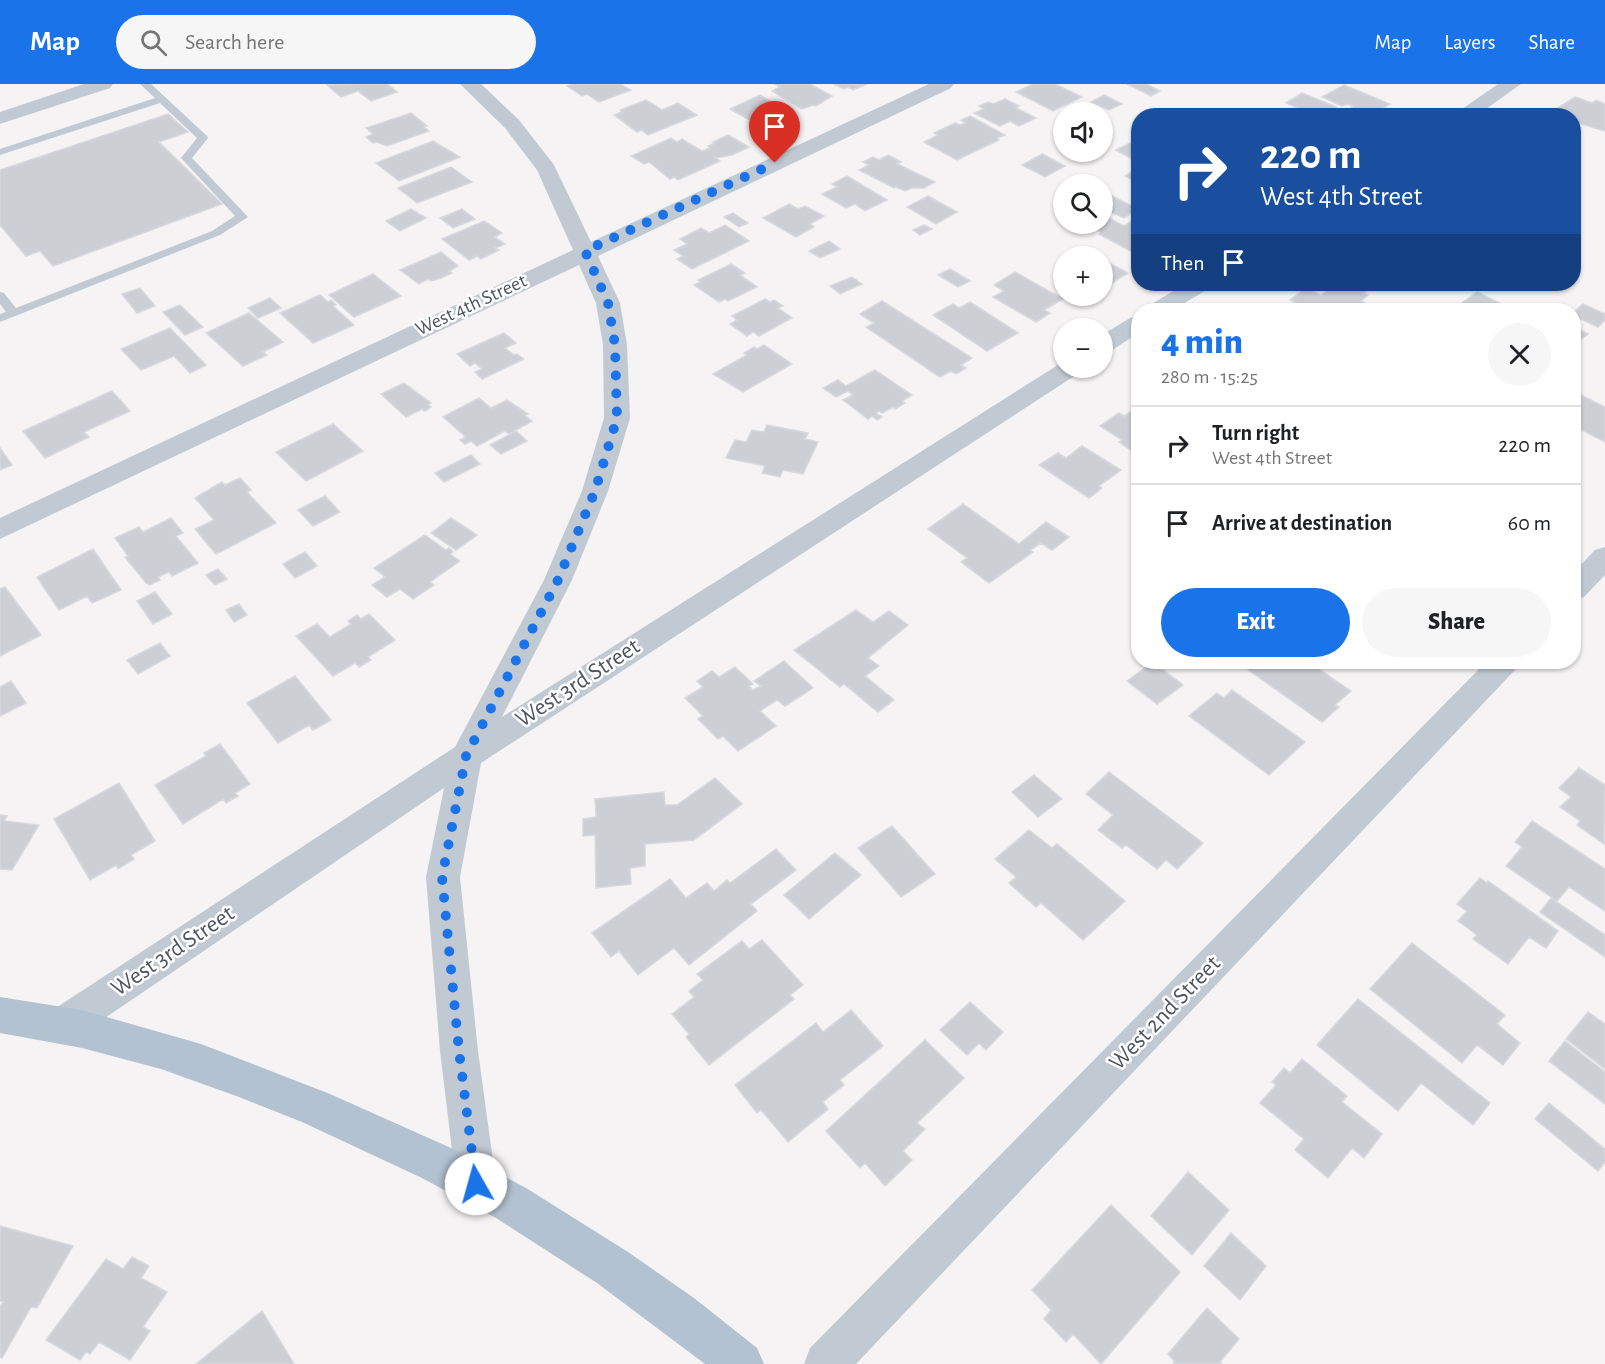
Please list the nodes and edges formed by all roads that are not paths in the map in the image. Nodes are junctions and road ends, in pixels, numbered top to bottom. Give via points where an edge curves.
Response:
1 (104, 84) edge
2 (145, 84) edge
3 (470, 84) edge
4 (944, 84) edge
5 (1510, 84) edge
6 (162, 99) junction
7 (1474, 108) edge
8 (0, 118) edge
9 (0, 152) edge
10 (585, 251) junction
11 (1189, 291) edge
12 (0, 296) edge
13 (1169, 303) edge
14 (14, 313) junction
15 (0, 318) edge
16 (1131, 327) edge
17 (1113, 339) edge
18 (1054, 378) edge
19 (0, 529) edge
20 (1605, 557) edge
21 (1581, 583) edge
22 (1497, 669) edge
23 (466, 756) junction
24 (0, 1015) edge
25 (62, 1026) junction
26 (476, 1184) junction
27 (741, 1364) edge
28 (826, 1364) edge

1 - 8 street
2 - 6 lane
3 - 10 street via 512,124 547,169
4 - 10 street, West 4th Street
5 - 7 street
6 - 9 lane
6 - 14 lane via 203,138 186,158 242,217 216,233
10 - 19 street, West 4th Street
10 - 23 street via 608,303 615,345 617,418 595,491 558,580
11 - 13 street
12 - 14 lane
14 - 15 lane
16 - 17 street
18 - 23 street, West 3rd Street
20 - 21 street
22 - 28 street, West 2nd Street
23 - 25 street, West 3rd Street
23 - 26 street via 442,877
24 - 25 main road
25 - 26 main road via 175,1053 246,1078
26 - 27 main road via 591,1253 693,1324

